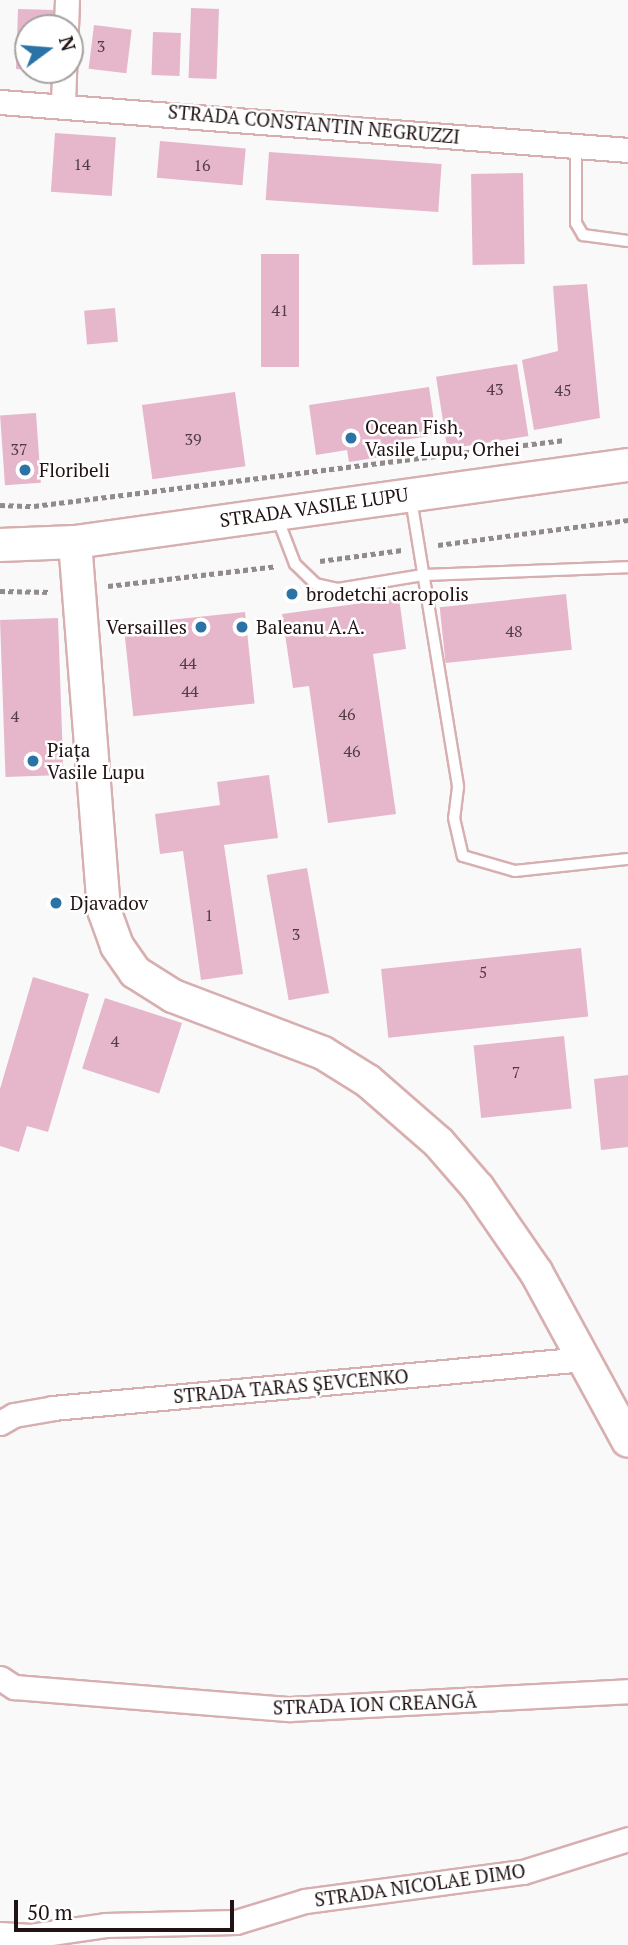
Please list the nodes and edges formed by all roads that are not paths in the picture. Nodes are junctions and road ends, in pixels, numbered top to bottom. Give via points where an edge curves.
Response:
1 (63, 84) edge
2 (0, 102) edge
3 (62, 104) junction
4 (576, 145) junction
5 (628, 150) edge
6 (628, 241) edge
7 (628, 465) edge
8 (410, 493) junction
9 (276, 513) junction
10 (75, 542) junction
11 (0, 545) edge
12 (628, 567) edge
13 (423, 576) junction
14 (628, 859) edge
15 (583, 1359) junction
16 (0, 1423) edge
17 (628, 1441) edge
18 (0, 1678) edge
19 (628, 1691) edge
20 (628, 1839) edge
21 (0, 1934) edge
22 (30, 1940) edge

1 - 3 street
2 - 3 street, STRADA CONSTANTIN NEGRUZZI
3 - 4 street, STRADA CONSTANTIN NEGRUZZI
4 - 5 street, STRADA CONSTANTIN NEGRUZZI
4 - 6 lane via 576,223 583,235
7 - 8 street, STRADA VASILE LUPU
8 - 9 street, STRADA VASILE LUPU
8 - 13 lane
9 - 10 street, STRADA VASILE LUPU
9 - 13 lane via 295,564 316,584 338,589
10 - 11 street, STRADA VASILE LUPU
10 - 15 street via 104,910 117,946 135,972 173,996 323,1053 368,1081 429,1134 478,1188 536,1272
12 - 13 lane
13 - 14 lane via 458,787 454,818 463,856 515,871
15 - 16 street, STRADA TARAS ȘEVCENKO via 53,1408 14,1415
15 - 17 street
18 - 19 street, STRADA ION CREANGĂ via 13,1687 290,1709
20 - 22 street, STRADA NICOLAE DIMO via 523,1872 304,1901 236,1922 105,1925
21 - 22 street, STRADA NICOLAE DIMO

